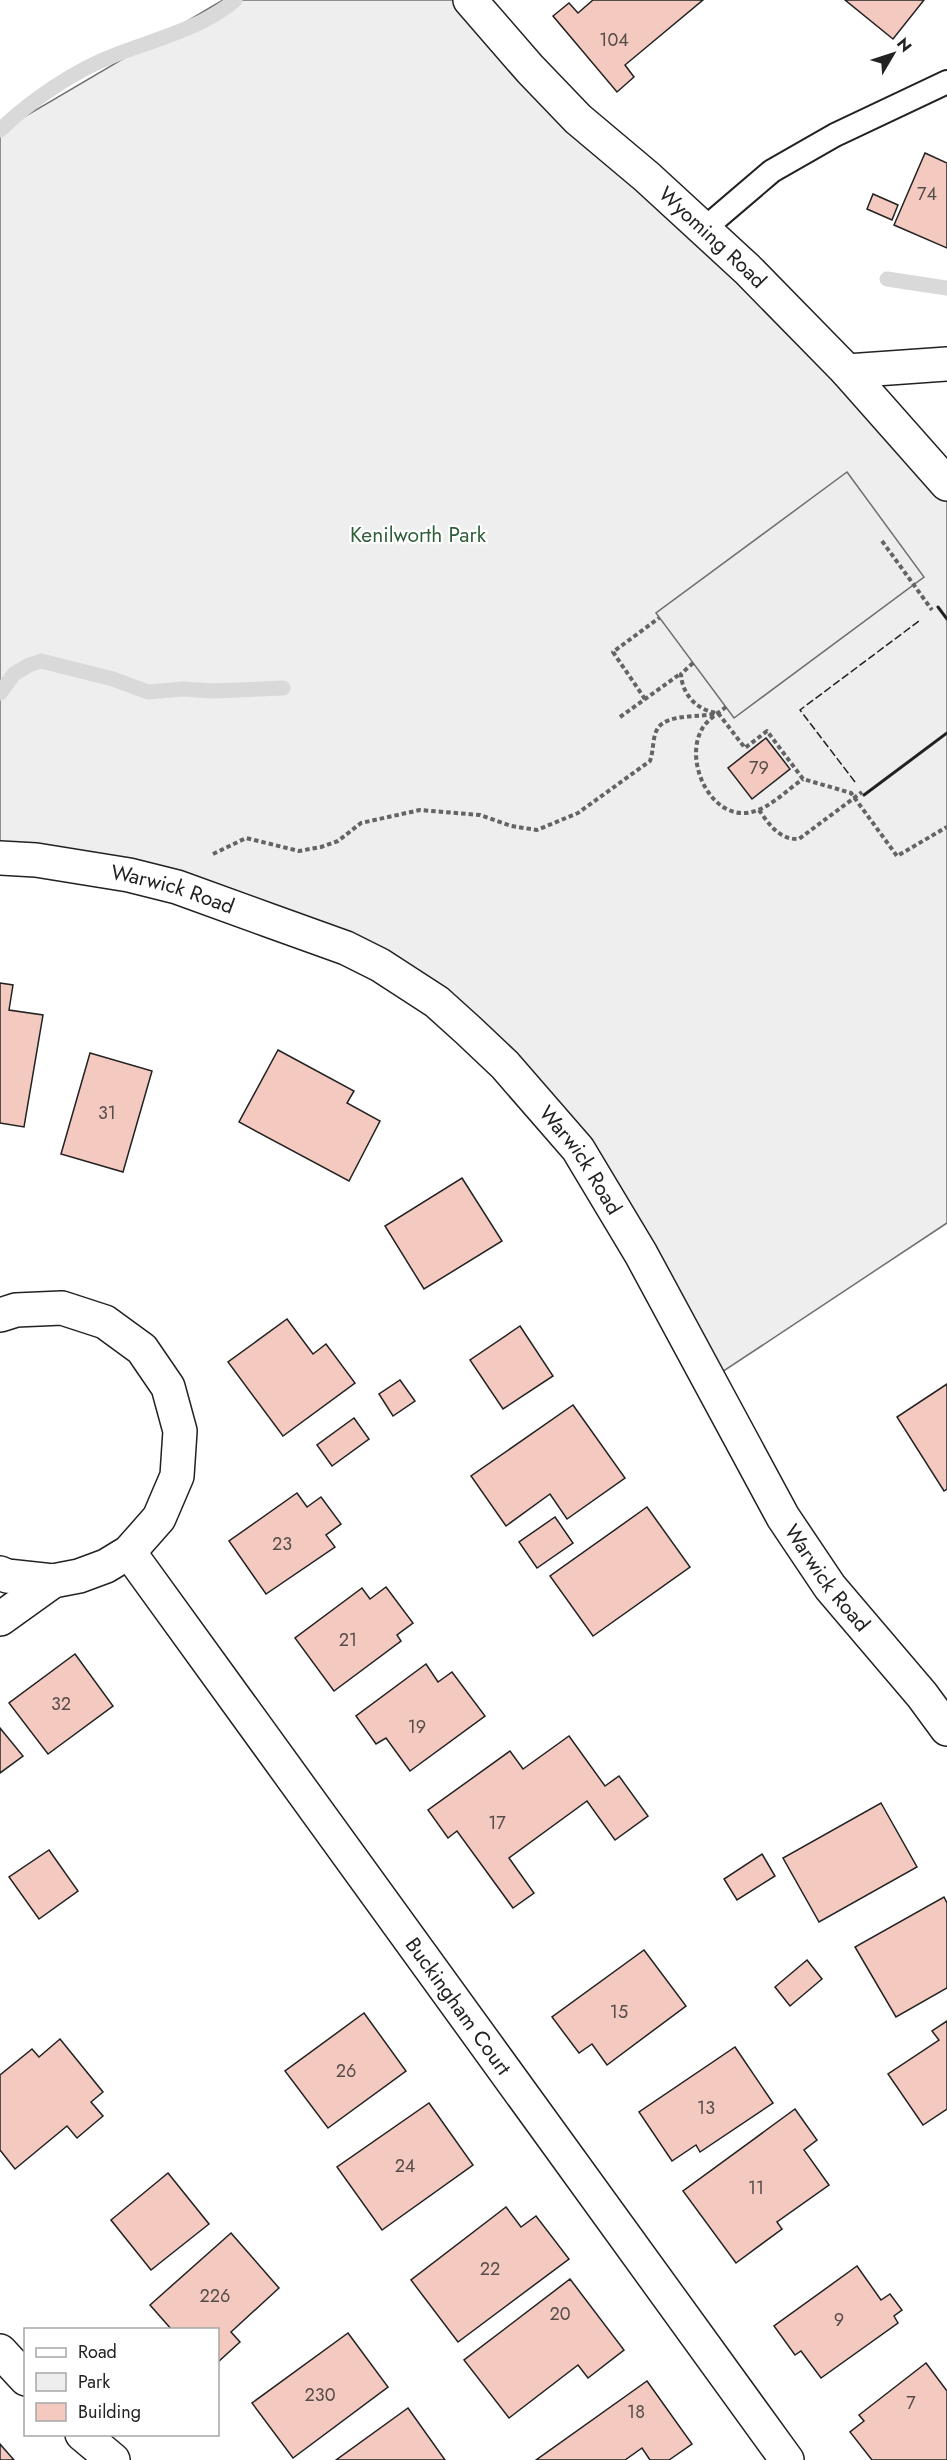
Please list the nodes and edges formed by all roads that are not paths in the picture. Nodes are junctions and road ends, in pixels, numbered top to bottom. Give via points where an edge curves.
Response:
1 (470, 0) edge
2 (947, 82) edge
3 (704, 229) junction
4 (947, 364) edge
5 (847, 371) junction
6 (947, 484) edge
7 (0, 858) edge
8 (0, 1316) edge
9 (129, 1552) junction
10 (0, 1573) edge
11 (53, 1581) junction
12 (0, 1619) edge
13 (947, 1729) edge
14 (0, 2351) edge
15 (24, 2377) edge
16 (84, 2436) edge
17 (113, 2460) edge
18 (787, 2460) edge

1 - 3 street, Wyoming Road via 578,119
2 - 3 lane via 835,135 772,171
3 - 5 street, Wyoming Road
4 - 5 street
5 - 6 street, Wyoming Road
7 - 13 street, Warwick Road via 129,875 177,887 346,948 437,1002 468,1030 505,1065 578,1149 641,1254 783,1517 830,1587
8 - 9 street via 16,1310 62,1308 105,1322 142,1349 168,1387 180,1431 177,1476 159,1518
9 - 11 street via 106,1566
9 - 18 street, Buckingham Court
10 - 11 street
11 - 12 street
14 - 15 street
16 - 17 street

